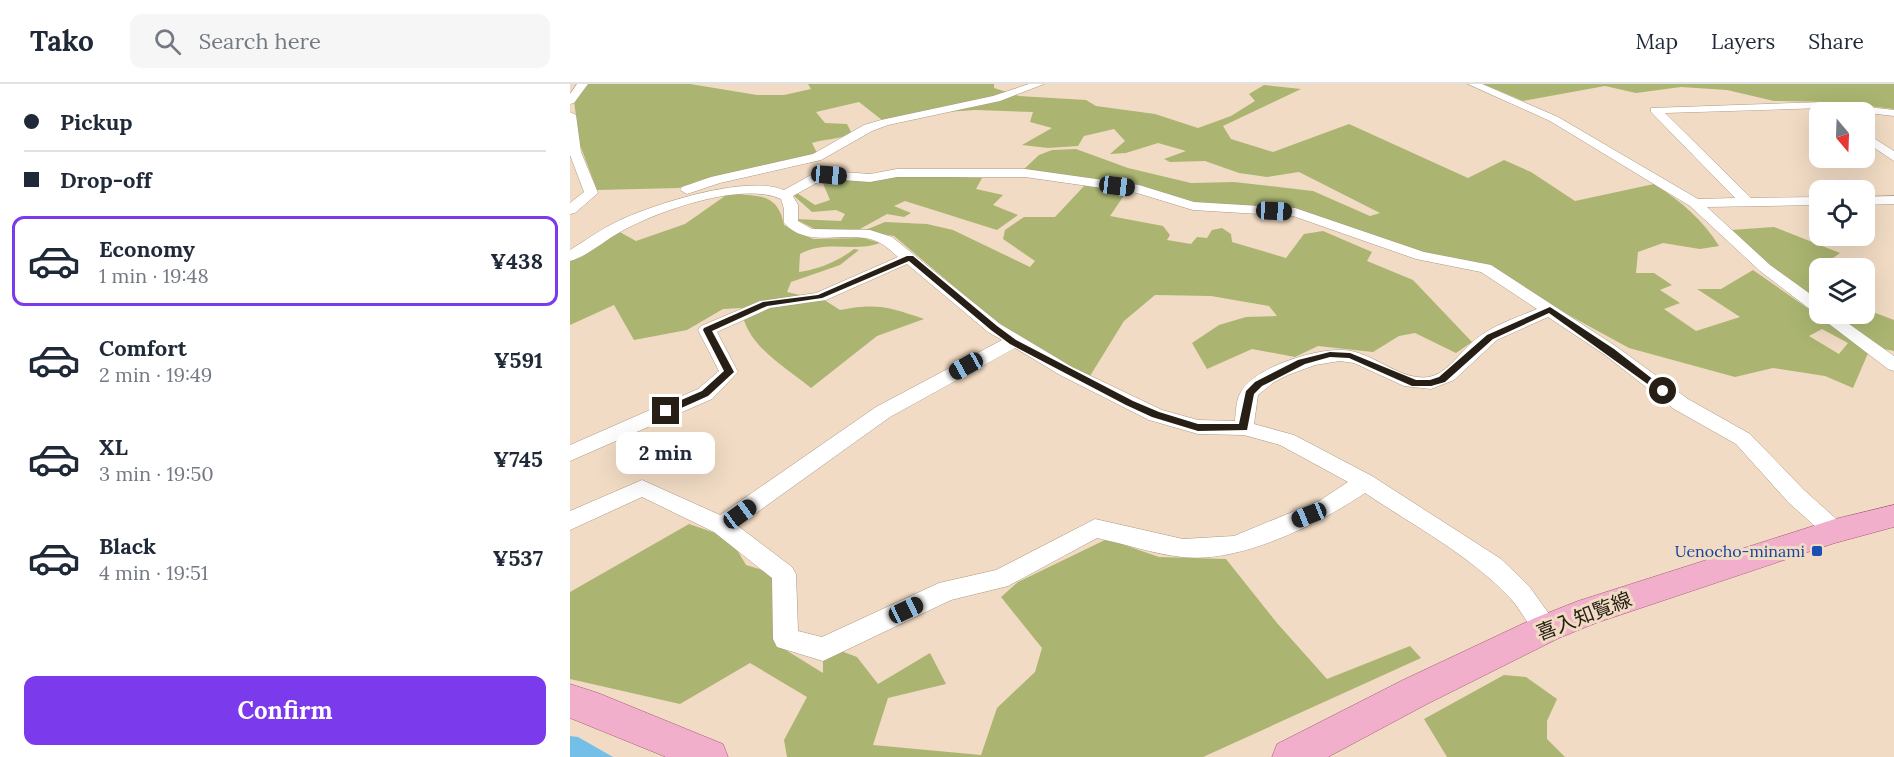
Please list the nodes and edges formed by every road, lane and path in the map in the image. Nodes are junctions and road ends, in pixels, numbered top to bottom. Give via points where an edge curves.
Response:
1 (583, 84) edge
2 (1040, 84) edge
3 (1473, 84) edge
4 (570, 101) edge
5 (1809, 105) edge
6 (1875, 111) edge
7 (1894, 113) edge
8 (570, 115) edge
9 (1875, 143) edge
10 (1894, 157) edge
11 (786, 195) junction
12 (1894, 200) edge
13 (1809, 201) edge
14 (1875, 201) edge
15 (1748, 202) junction
16 (1695, 203) junction
17 (570, 210) edge
18 (649, 213) junction
19 (570, 256) edge
20 (910, 257) junction
21 (1809, 301) edge
22 (1550, 310) junction
23 (1839, 324) edge
24 (1013, 342) junction
25 (1894, 365) edge
26 (1244, 428) junction
27 (570, 453) edge
28 (1365, 482) junction
29 (1894, 516) edge
30 (570, 521) edge
31 (722, 526) junction
32 (1834, 531) junction
33 (1547, 628) junction
34 (570, 701) edge
35 (710, 757) edge
36 (1290, 757) edge

1 - 4 street
2 - 18 street via 996,99 885,122 817,157 716,180 681,192
3 - 16 street via 1554,119
5 - 15 street via 1655,110
6 - 7 street
8 - 17 street via 575,152 591,193
9 - 10 street
11 - 18 street via 747,189
11 - 20 street via 791,203 791,223 809,233 870,234 887,240
11 - 22 street via 829,175 870,178 897,173 1025,173 1139,189 1193,206 1295,212 1421,256 1486,268
12 - 14 street
13 - 15 street
15 - 16 street
16 - 21 street via 1765,268
18 - 19 street via 628,221
20 - 24 street
20 - 27 street via 820,297 766,304 707,330 729,372 705,394
22 - 26 street via 1490,337 1442,380 1431,383 1415,384 1350,356 1330,355 1302,362 1258,384 1250,393
22 - 32 street via 1681,404 1743,439
23 - 25 street
24 - 26 street via 1156,415 1198,427
24 - 31 street via 883,412
26 - 28 street via 1287,440
28 - 31 street via 1327,507 1234,545 1183,548 1095,528 1000,579 947,590 822,649 786,639 784,574
28 - 33 street via 1493,566 1521,593
29 - 32 main road, 喜入知覧線
30 - 31 street via 642,488
32 - 33 main road, 喜入知覧線
33 - 36 main road, 喜入知覧線
34 - 35 main road

